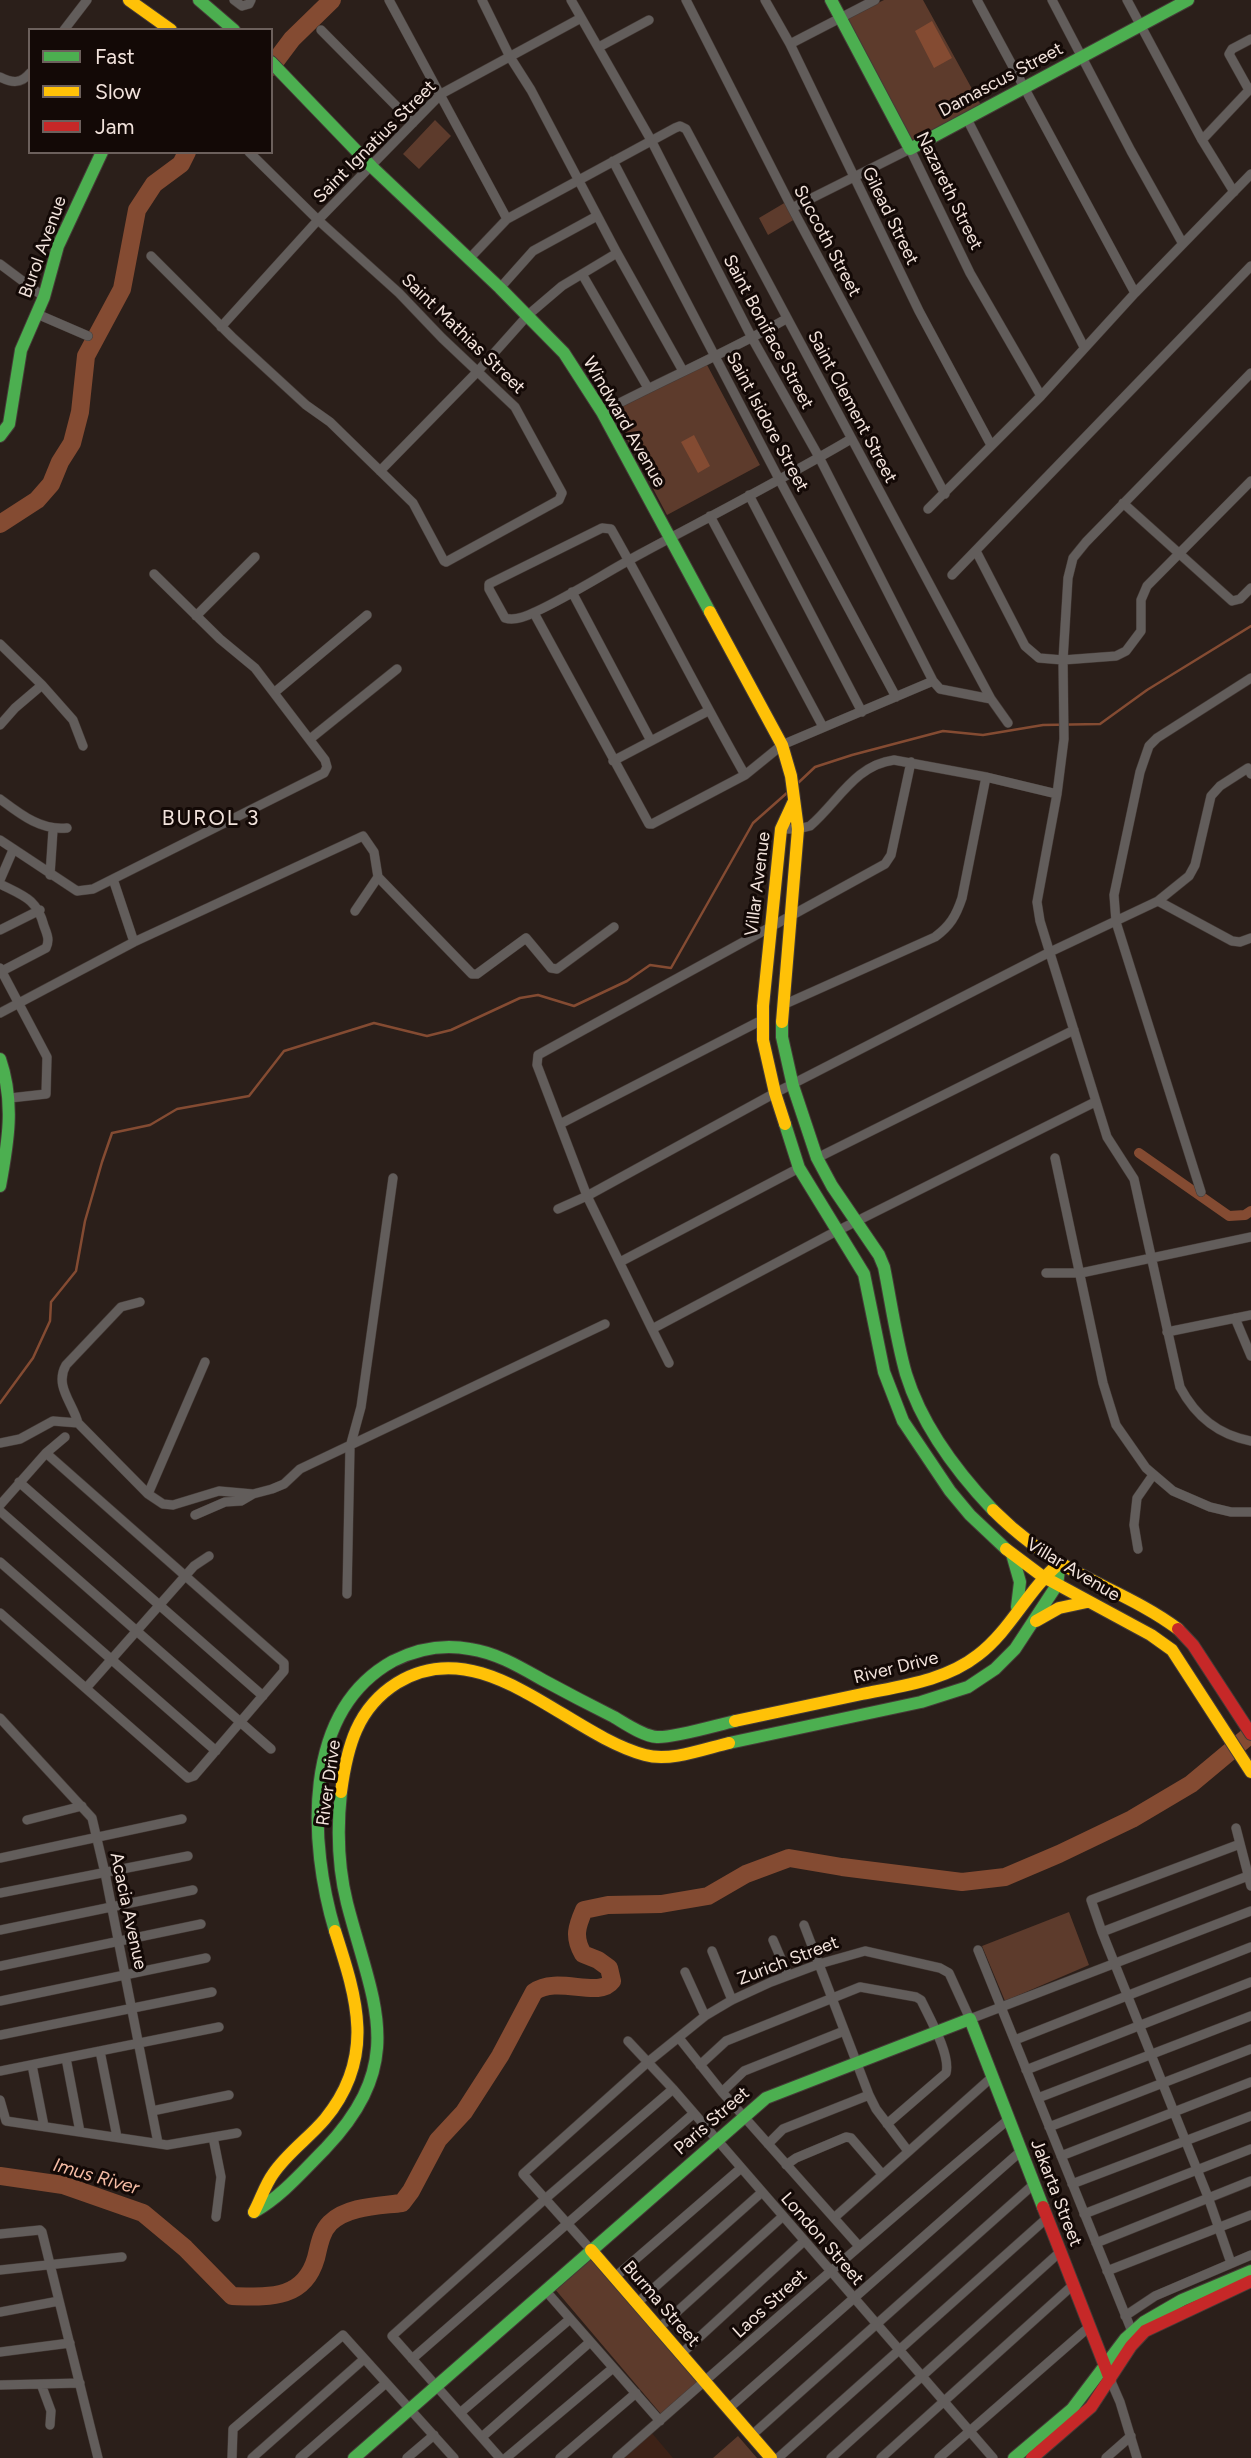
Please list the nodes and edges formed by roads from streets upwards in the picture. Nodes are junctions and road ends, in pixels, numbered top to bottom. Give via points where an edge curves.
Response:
1 (87, 0) edge
2 (129, 0) edge
3 (199, 0) edge
4 (234, 0) edge
5 (251, 0) edge
6 (390, 0) edge
7 (482, 0) edge
8 (571, 0) edge
9 (685, 0) edge
10 (765, 0) edge
11 (831, 0) edge
12 (875, 0) edge
13 (977, 0) edge
14 (1052, 0) edge
15 (1127, 0) edge
16 (1183, 1) edge
17 (581, 18) junction
18 (840, 18) junction
19 (649, 20) dead end
20 (1140, 27) junction
21 (66, 28) edge
22 (168, 28) edge
23 (232, 28) edge
24 (321, 30) dead end
25 (1251, 39) edge
26 (790, 44) junction
27 (599, 47) junction
28 (1081, 56) junction
29 (510, 57) junction
30 (276, 66) edge
31 (28, 75) edge
32 (0, 77) edge
33 (1022, 87) junction
34 (1250, 89) edge
35 (441, 94) junction
36 (967, 119) junction
37 (413, 123) junction
38 (651, 140) junction
39 (1202, 140) junction
40 (909, 149) junction
41 (101, 154) edge
42 (250, 154) edge
43 (613, 160) junction
44 (372, 167) junction
45 (1251, 174) edge
46 (853, 176) junction
47 (577, 179) junction
48 (1234, 192) junction
49 (792, 208) junction
50 (597, 216) junction
51 (507, 219) junction
52 (318, 220) junction
53 (1183, 244) junction
54 (617, 253) junction
55 (151, 256) dead end
56 (469, 259) junction
57 (0, 264) edge
58 (1251, 266) edge
59 (582, 274) junction
60 (500, 288) junction
61 (1135, 293) junction
62 (44, 296) junction
63 (37, 314) junction
64 (528, 315) junction
65 (786, 319) junction
66 (221, 327) junction
67 (88, 336) dead end
68 (752, 338) junction
69 (1084, 347) junction
70 (715, 358) junction
71 (478, 371) junction
72 (683, 371) junction
73 (1251, 373) edge
74 (649, 388) junction
75 (1041, 396) junction
76 (602, 412) junction
77 (0, 436) edge
78 (851, 439) junction
79 (991, 445) junction
80 (819, 457) junction
81 (380, 471) junction
82 (779, 479) junction
83 (1251, 481) edge
84 (945, 494) junction
85 (748, 495) junction
86 (1124, 503) junction
87 (928, 509) dead end
88 (710, 516) junction
89 (670, 538) junction
90 (976, 551) junction
91 (1180, 554) junction
92 (255, 557) dead end
93 (629, 560) junction
94 (154, 574) dead end
95 (952, 575) dead end
96 (1251, 588) edge
97 (572, 592) junction
98 (534, 613) junction
99 (368, 615) dead end
100 (196, 616) junction
101 (0, 644) edge
102 (1063, 660) junction
103 (397, 669) dead end
104 (1251, 678) edge
105 (933, 681) junction
106 (42, 685) junction
107 (275, 692) junction
108 (896, 697) junction
109 (991, 699) junction
110 (708, 711) junction
111 (862, 712) junction
112 (1008, 723) dead end
113 (0, 725) edge
114 (823, 727) junction
115 (310, 739) junction
116 (652, 741) junction
117 (83, 746) dead end
118 (784, 748) junction
119 (613, 761) junction
120 (911, 762) junction
121 (1251, 774) edge
122 (745, 775) junction
123 (986, 777) junction
124 (1057, 794) junction
125 (0, 799) edge
126 (793, 803) junction
127 (67, 828) dead end
128 (781, 829) junction
129 (798, 829) junction
130 (53, 830) junction
131 (0, 840) edge
132 (13, 850) junction
133 (50, 875) junction
134 (378, 877) junction
135 (113, 880) junction
136 (0, 882) edge
137 (1158, 901) junction
138 (40, 910) junction
139 (355, 911) dead end
140 (791, 915) junction
141 (1116, 922) junction
142 (771, 926) junction
143 (614, 927) dead end
144 (0, 930) edge
145 (1251, 938) edge
146 (134, 942) junction
147 (1050, 952) junction
148 (1, 969) edge
149 (19, 1003) junction
150 (783, 1005) junction
151 (0, 1013) edge
152 (762, 1020) junction
153 (1074, 1030) junction
154 (0, 1059) edge
155 (793, 1086) junction
156 (775, 1093) junction
157 (10, 1098) junction
158 (1095, 1102) junction
159 (560, 1124) junction
160 (817, 1158) junction
161 (1055, 1158) dead end
162 (799, 1168) junction
163 (393, 1178) dead end
164 (0, 1186) edge
165 (1201, 1192) dead end
166 (587, 1196) junction
167 (558, 1209) dead end
168 (856, 1222) junction
169 (839, 1230) junction
170 (1251, 1237) edge
171 (1151, 1258) junction
172 (620, 1262) junction
173 (1046, 1273) dead end
174 (1081, 1273) junction
175 (140, 1302) dead end
176 (1251, 1315) edge
177 (1236, 1318) junction
178 (605, 1324) dead end
179 (652, 1329) junction
180 (1167, 1332) junction
181 (1251, 1356) edge
182 (205, 1362) dead end
183 (669, 1363) dead end
184 (78, 1423) junction
185 (65, 1437) dead end
186 (1251, 1441) edge
187 (0, 1443) edge
188 (350, 1447) junction
189 (47, 1453) junction
190 (1153, 1475) junction
191 (19, 1482) junction
192 (148, 1493) junction
193 (253, 1494) junction
194 (0, 1505) edge
195 (0, 1511) edge
196 (1251, 1512) edge
197 (195, 1515) dead end
198 (1138, 1549) dead end
199 (1012, 1553) junction
200 (209, 1556) dead end
201 (0, 1562) edge
202 (1060, 1563) junction
203 (1042, 1576) junction
204 (185, 1577) junction
205 (1057, 1586) junction
206 (347, 1594) dead end
207 (1088, 1602) junction
208 (160, 1604) junction
209 (1017, 1611) junction
210 (0, 1613) edge
211 (1033, 1623) junction
212 (137, 1632) junction
213 (112, 1659) junction
214 (87, 1687) junction
215 (263, 1696) junction
216 (0, 1718) edge
217 (240, 1723) junction
218 (1251, 1734) edge
219 (271, 1749) dead end
220 (216, 1751) junction
221 (1251, 1772) edge
222 (82, 1806) junction
223 (182, 1819) dead end
224 (27, 1820) dead end
225 (1236, 1828) dead end
226 (96, 1837) junction
227 (1240, 1844) junction
228 (188, 1856) dead end
229 (0, 1858) edge
230 (105, 1873) junction
231 (1250, 1881) edge
232 (193, 1890) dead end
233 (0, 1893) edge
234 (112, 1907) junction
235 (1251, 1910) edge
236 (201, 1924) dead end
237 (804, 1924) dead end
238 (0, 1930) edge
239 (1102, 1931) junction
240 (118, 1940) junction
241 (773, 1941) dead end
242 (1251, 1947) edge
243 (978, 1950) dead end
244 (712, 1951) dead end
245 (206, 1958) dead end
246 (819, 1964) junction
247 (1115, 1964) junction
248 (0, 1966) edge
249 (685, 1972) dead end
250 (125, 1975) junction
251 (788, 1975) junction
252 (1251, 1982) edge
253 (212, 1992) dead end
254 (1128, 1997) junction
255 (832, 1998) junction
256 (732, 2000) junction
257 (0, 2001) edge
258 (1002, 2007) junction
259 (131, 2008) junction
260 (705, 2016) junction
261 (1251, 2016) edge
262 (970, 2019) junction
263 (1139, 2025) junction
264 (219, 2027) dead end
265 (844, 2031) junction
266 (936, 2031) junction
267 (0, 2035) edge
268 (679, 2038) junction
269 (1015, 2040) junction
270 (628, 2041) dead end
271 (138, 2043) junction
272 (1251, 2049) edge
273 (100, 2051) junction
274 (1151, 2054) junction
275 (66, 2058) junction
276 (648, 2062) junction
277 (856, 2062) junction
278 (32, 2065) junction
279 (700, 2065) junction
280 (1027, 2070) junction
281 (0, 2071) edge
282 (991, 2078) junction
283 (1251, 2082) edge
284 (1163, 2084) junction
285 (673, 2089) junction
286 (722, 2092) junction
287 (229, 2095) dead end
288 (869, 2095) junction
289 (1038, 2098) junction
290 (0, 2100) edge
291 (152, 2111) junction
292 (1174, 2111) junction
293 (694, 2114) junction
294 (1251, 2116) edge
295 (743, 2117) junction
296 (1009, 2119) junction
297 (887, 2124) junction
298 (44, 2126) junction
299 (1049, 2127) junction
300 (80, 2132) junction
301 (237, 2133) dead end
302 (117, 2137) junction
303 (213, 2137) junction
304 (716, 2140) junction
305 (1186, 2141) junction
306 (158, 2143) junction
307 (768, 2144) junction
308 (1251, 2148) edge
309 (908, 2151) junction
310 (1021, 2151) junction
311 (1061, 2156) junction
312 (786, 2165) junction
313 (740, 2169) junction
314 (1197, 2170) junction
315 (523, 2174) joint
316 (882, 2174) junction
317 (1251, 2181) edge
318 (1034, 2184) junction
319 (1072, 2184) junction
320 (761, 2193) junction
321 (1208, 2197) junction
322 (545, 2199) junction
323 (1084, 2214) junction
324 (1251, 2215) edge
325 (216, 2217) dead end
326 (782, 2217) junction
327 (835, 2217) junction
328 (1047, 2218) junction
329 (568, 2223) junction
330 (1218, 2227) junction
331 (0, 2234) edge
332 (803, 2242) junction
333 (1096, 2243) junction
334 (858, 2245) junction
335 (591, 2250) junction
336 (1060, 2252) junction
337 (1251, 2255) edge
338 (121, 2257) dead end
339 (1231, 2263) junction
340 (50, 2264) junction
341 (0, 2270) edge
342 (831, 2271) junction
343 (1107, 2271) junction
344 (1251, 2271) edge
345 (615, 2277) junction
346 (1243, 2281) edge
347 (1073, 2285) junction
348 (545, 2290) junction
349 (854, 2299) junction
350 (60, 2301) junction
351 (637, 2303) junction
352 (0, 2312) edge
353 (1125, 2316) junction
354 (570, 2319) junction
355 (877, 2324) junction
356 (1090, 2327) junction
357 (659, 2328) junction
358 (1134, 2335) junction
359 (590, 2342) junction
360 (70, 2343) junction
361 (899, 2350) junction
362 (0, 2352) edge
363 (681, 2354) junction
364 (364, 2359) junction
365 (412, 2359) junction
366 (1104, 2365) junction
367 (613, 2368) junction
368 (923, 2377) junction
369 (1110, 2379) junction
370 (80, 2383) junction
371 (386, 2383) junction
372 (706, 2383) junction
373 (41, 2384) junction
374 (0, 2385) edge
375 (436, 2386) junction
376 (636, 2393) junction
377 (945, 2403) junction
378 (410, 2409) junction
379 (729, 2409) junction
380 (460, 2413) junction
381 (660, 2421) junction
382 (50, 2425) dead end
383 (970, 2431) junction
384 (434, 2435) junction
385 (751, 2435) junction
386 (1131, 2436) junction
387 (482, 2437) junction
388 (98, 2458) edge
389 (232, 2458) edge
390 (252, 2458) edge
391 (300, 2458) edge
392 (354, 2458) edge
393 (407, 2458) edge
394 (454, 2458) edge
395 (500, 2458) edge
396 (506, 2458) edge
397 (560, 2458) edge
398 (617, 2458) edge
399 (771, 2458) edge
400 (778, 2458) edge
401 (831, 2458) edge
402 (881, 2458) edge
403 (939, 2458) edge
404 (993, 2458) edge
405 (1014, 2458) edge
406 (1032, 2458) edge
407 (1106, 2458) edge
408 (1137, 2458) edge

1 - 21 street
2 - 22 street
3 - 23 street
4 - 5 street via 242,6
6 - 35 street
7 - 29 street
8 - 17 street, Saint Boniface Street
9 - 49 street, Succoth Street
10 - 26 street, Gilead Street
11 - 18 street, Nazareth Street
12 - 18 street
13 - 33 street
14 - 28 street
15 - 20 street
16 - 20 street, Damascus Street
17 - 27 street, Saint Boniface Street
17 - 29 street, Saint Ignatius Street
18 - 26 street
18 - 40 street, Nazareth Street
19 - 27 street
20 - 28 street, Damascus Street
20 - 39 street
24 - 37 street
25 - 34 street via 1229,54
26 - 46 street, Gilead Street
27 - 38 street, Saint Boniface Street
28 - 33 street, Damascus Street
28 - 53 street
29 - 35 street, Saint Ignatius Street
29 - 47 street
30 - 44 street, Windward Avenue
31 - 32 street via 18,82
33 - 36 street, Damascus Street
33 - 61 street
34 - 39 street
35 - 37 street, Saint Ignatius Street
35 - 51 street
36 - 40 street, Damascus Street
36 - 69 street
37 - 44 street, Saint Ignatius Street
38 - 43 street
38 - 65 street, Saint Clement Street via 675,128 686,129
38 - 68 street, Saint Boniface Street
39 - 48 street
40 - 46 street, Damascus Street
40 - 75 street, Nazareth Street via 970,273
41 - 62 street, Burol Avenue via 58,246
42 - 52 street, Saint Mathias Street
43 - 47 street
43 - 70 street, Saint Isidore Street
44 - 52 street, Saint Ignatius Street
44 - 56 street, Windward Avenue
45 - 48 street
46 - 49 street, Damascus Street
46 - 79 street, Gilead Street
47 - 50 street
47 - 51 street
48 - 53 street
49 - 84 street, Succoth Street
50 - 54 street
50 - 60 street via 533,251
51 - 56 street
52 - 66 street, Saint Ignatius Street
52 - 71 street, Saint Mathias Street
53 - 61 street
54 - 59 street
54 - 72 street
55 - 66 street
56 - 60 street, Windward Avenue
57 - 62 street
58 - 90 street
59 - 64 street
59 - 74 street
60 - 64 street, Windward Avenue
61 - 69 street
62 - 63 street, Burol Avenue
63 - 67 street
63 - 77 street, Burol Avenue via 21,350 9,424
64 - 71 street
64 - 76 street, Windward Avenue via 564,353
65 - 68 street
65 - 78 street, Saint Clement Street
66 - 81 street
68 - 70 street
68 - 80 street, Saint Boniface Street
69 - 75 street
70 - 72 street
70 - 82 street, Saint Isidore Street
71 - 81 street
71 - 81 street, Saint Mathias Street via 515,407 562,497 446,562 413,503
72 - 74 street
73 - 86 street
74 - 76 street
75 - 79 street
76 - 89 street, Windward Avenue
78 - 80 street
78 - 109 street, Saint Clement Street
79 - 84 street
80 - 82 street
80 - 105 street, Saint Boniface Street
82 - 85 street
82 - 108 street, Saint Isidore Street
83 - 91 street
84 - 87 street
85 - 88 street
85 - 111 street
86 - 91 street
86 - 102 street via 1073,558
88 - 89 street
88 - 114 street
89 - 93 street
89 - 118 street, Windward Avenue
90 - 95 street
90 - 102 street via 1025,646 1039,658
91 - 96 street via 1231,601
91 - 102 street via 1147,586 1141,600 1141,631 1126,651 1116,656
92 - 100 street
93 - 97 street
93 - 98 street via 611,528 602,528 492,582 489,589 505,618
93 - 110 street
94 - 100 street
97 - 98 street
97 - 116 street
98 - 119 street
99 - 107 street
100 - 107 street
101 - 106 street
102 - 124 street via 1065,718
103 - 115 street
104 - 141 street via 1149,746 1114,895
105 - 108 street
105 - 109 street via 940,689
106 - 113 street
106 - 117 street via 73,720
107 - 115 street
108 - 111 street
109 - 112 street, Saint Clement Street
110 - 116 street
110 - 122 street
111 - 114 street
114 - 118 street
115 - 135 street via 325,760 324,773
116 - 119 street
118 - 122 street
118 - 126 street, Windward Avenue
119 - 122 street via 649,824
120 - 123 street
120 - 129 street via 883,762 864,771 824,814
120 - 140 street via 889,860
121 - 137 street via 1248,768 1211,796 1195,865 1189,876
123 - 124 street
123 - 150 street via 962,898 946,929
124 - 147 street via 1037,902
125 - 130 street
126 - 128 street, Villar Avenue
126 - 129 street, Villar Avenue
127 - 130 street
128 - 129 street
128 - 142 street, Villar Avenue
129 - 140 street, Villar Avenue
130 - 133 street
131 - 132 street
132 - 133 street
132 - 136 street
133 - 135 street via 77,891
134 - 139 street
134 - 143 street via 472,974 526,938 551,968 557,969
134 - 146 street via 374,852 367,839 359,837
135 - 146 street
136 - 138 street
137 - 141 street
137 - 145 street via 1232,941
138 - 144 street
138 - 148 street via 48,946
140 - 142 street
140 - 150 street, Villar Avenue
141 - 147 street
141 - 165 street
142 - 152 street, Villar Avenue
142 - 159 street via 538,1055 537,1065
146 - 149 street
147 - 153 street
147 - 155 street
148 - 149 street
149 - 151 street
149 - 157 street via 47,1057 46,1094
150 - 155 street, Villar Avenue via 782,1037
152 - 156 street, Villar Avenue
152 - 159 street
153 - 158 street
153 - 160 street
154 - 157 street
155 - 156 street
155 - 160 street, Villar Avenue
156 - 162 street, Villar Avenue
156 - 166 street
157 - 164 street
158 - 168 street
158 - 171 street via 1112,1149 1134,1180
159 - 166 street
160 - 168 street, Villar Avenue
161 - 174 street
162 - 169 street, Villar Avenue
162 - 172 street
163 - 188 street via 360,1407
166 - 167 street
166 - 172 street
168 - 169 street
168 - 202 street, Villar Avenue via 884,1267 904,1367 936,1437 984,1501
169 - 179 street
169 - 199 street, Villar Avenue via 864,1274 884,1372 903,1421 950,1492
170 - 171 street
171 - 174 street
171 - 180 street
172 - 179 street
173 - 174 street
174 - 190 street via 1116,1425
175 - 184 street via 121,1307 61,1374
176 - 177 street
177 - 180 street
177 - 181 street
178 - 188 street
179 - 183 street
180 - 186 street via 1180,1387 1189,1403 1218,1430
182 - 192 street
184 - 187 street via 53,1421
184 - 192 street
185 - 189 street
188 - 193 street via 300,1469 284,1484
188 - 206 street
189 - 191 street
189 - 204 street
190 - 196 street via 1173,1491 1210,1507
190 - 198 street via 1138,1498 1134,1525
191 - 194 street
191 - 208 street
192 - 193 street via 173,1505 219,1491
193 - 197 street
195 - 212 street
199 - 203 street, Villar Avenue
199 - 209 street via 1020,1582
200 - 204 street
201 - 213 street
202 - 203 street, River Drive
202 - 205 street, River Drive
202 - 218 street, Villar Avenue via 1177,1628 1192,1643
203 - 205 street, Villar Avenue
203 - 209 street, River Drive
204 - 208 street
204 - 215 street via 284,1663 284,1671
205 - 207 street, Villar Avenue
205 - 211 street, River Drive
207 - 211 street via 1059,1608
207 - 221 street, Villar Avenue via 1165,1643
208 - 212 street
208 - 215 street
209 - 211 street, River Drive via 981,1654 941,1676 662,1737 638,1730 513,1663 477,1650 423,1650 373,1673 351,1696 336,1723 319,1804 321,1869 353,1994 356,2060 333,2109 274,2172 254,2212 281,2193 346,2126 365,2097 376,2064 375,2007 342,1879 339,1823 355,1730 371,1705 393,1686 438,1669 478,1672 631,1750 666,1756 956,1692 1006,1660
210 - 214 street
212 - 213 street
212 - 217 street
213 - 214 street
213 - 220 street
214 - 220 street via 187,1778
215 - 217 street
216 - 222 street, Acacia Avenue
217 - 219 street
217 - 220 street
222 - 224 street
222 - 226 street, Acacia Avenue via 92,1818
223 - 226 street
225 - 227 street
226 - 229 street
226 - 230 street, Acacia Avenue
227 - 231 street
227 - 239 street via 1092,1899
228 - 230 street
230 - 233 street
230 - 234 street, Acacia Avenue
231 - 239 street
232 - 234 street
234 - 238 street
234 - 240 street, Acacia Avenue
235 - 247 street, Paris Street
236 - 240 street
237 - 246 street
239 - 247 street
240 - 248 street
240 - 250 street, Acacia Avenue
241 - 251 street
242 - 254 street
243 - 258 street
244 - 256 street
245 - 250 street
246 - 251 street, Zurich Street
246 - 255 street
246 - 262 street, Zurich Street via 864,1951 940,1968 949,1973
247 - 254 street
247 - 258 street, Paris Street
249 - 260 street
250 - 257 street
250 - 259 street, Acacia Avenue
251 - 256 street, Zurich Street
252 - 263 street
253 - 259 street
254 - 263 street
254 - 269 street
255 - 265 street
255 - 266 street via 867,1987 916,1997
255 - 279 street via 726,2041
256 - 260 street, Zurich Street
258 - 262 street, Paris Street
258 - 269 street
259 - 267 street
259 - 271 street, Acacia Avenue
260 - 268 street, Zurich Street
261 - 274 street
262 - 266 street, Paris Street
262 - 282 street, Jakarta Street
263 - 274 street
263 - 280 street
264 - 271 street
265 - 277 street
265 - 286 street via 744,2071
266 - 277 street, Paris Street
266 - 297 street via 946,2073
268 - 276 street, Zurich Street
268 - 279 street
269 - 280 street
270 - 276 street, London Street
271 - 273 street
271 - 291 street, Acacia Avenue
272 - 284 street
273 - 275 street
273 - 302 street
274 - 284 street
274 - 289 street
275 - 278 street
275 - 300 street
276 - 285 street, London Street
276 - 315 street, Zurich Street
277 - 288 street
277 - 295 street, Paris Street via 766,2098
278 - 281 street
278 - 298 street
279 - 286 street
280 - 289 street
282 - 296 street, Jakarta Street
282 - 309 street
283 - 292 street
284 - 292 street
284 - 299 street
285 - 293 street, London Street
285 - 322 street
286 - 295 street
287 - 291 street
288 - 297 street
288 - 307 street via 783,2129
289 - 299 street
290 - 298 street via 6,2121
291 - 306 street, Acacia Avenue
292 - 305 street
292 - 311 street
293 - 304 street, London Street
293 - 329 street
294 - 305 street
295 - 304 street, Paris Street
295 - 307 street
296 - 310 street, Jakarta Street
296 - 334 street, Laos Street
297 - 309 street
298 - 300 street
299 - 311 street
300 - 302 street
301 - 303 street
302 - 306 street
303 - 306 street
303 - 325 street via 220,2177
304 - 313 street, London Street
304 - 335 street, Paris Street
305 - 314 street
305 - 319 street
307 - 312 street
308 - 314 street
309 - 316 street
310 - 318 street, Jakarta Street
310 - 349 street
311 - 319 street
312 - 316 street via 846,2137
312 - 327 street
313 - 320 street, London Street
313 - 345 street
314 - 321 street
314 - 323 street
315 - 322 street, Burma Street
316 - 327 street
317 - 321 street
318 - 328 street, Jakarta Street
318 - 355 street
319 - 323 street
320 - 326 street, London Street
320 - 351 street
321 - 330 street
321 - 333 street
322 - 329 street, Burma Street
322 - 365 street via 393,2336
323 - 333 street
324 - 330 street
326 - 332 street, London Street
326 - 357 street
327 - 334 street
328 - 336 street, Jakarta Street
328 - 361 street
329 - 335 street, Burma Street
329 - 365 street
330 - 339 street
330 - 343 street
331 - 340 street via 40,2230
332 - 342 street, London Street
332 - 363 street
333 - 343 street
334 - 342 street, Laos Street
335 - 345 street, Burma Street
335 - 348 street, Paris Street
336 - 347 street, Jakarta Street
336 - 368 street
337 - 339 street
338 - 340 street
339 - 353 street via 1155,2296
340 - 341 street
340 - 350 street
342 - 349 street, London Street
342 - 372 street, Laos Street
343 - 353 street
344 - 346 street
345 - 351 street, Burma Street
346 - 358 street via 1180,2301 1144,2322
347 - 356 street, Jakarta Street
347 - 377 street
348 - 354 street
348 - 375 street, Paris Street
349 - 355 street, London Street
349 - 379 street
350 - 352 street
350 - 360 street
351 - 357 street, Burma Street
353 - 358 street
354 - 359 street
354 - 380 street
355 - 361 street, London Street
355 - 385 street
356 - 366 street, Jakarta Street
356 - 383 street
357 - 363 street, Burma Street
358 - 366 street
358 - 369 street
359 - 367 street
359 - 387 street
360 - 362 street
360 - 370 street
361 - 368 street, London Street
361 - 400 street
363 - 372 street, Burma Street
364 - 371 street
364 - 389 street via 343,2335 233,2429
364 - 390 street
365 - 375 street
366 - 369 street, Jakarta Street
366 - 405 street via 1079,2401
367 - 376 street
367 - 396 street
368 - 377 street, London Street
368 - 401 street
369 - 386 street
369 - 406 street via 1087,2412
370 - 373 street
370 - 388 street
371 - 378 street
371 - 391 street
372 - 379 street, Burma Street
372 - 381 street, Laos Street
373 - 374 street
373 - 382 street via 51,2411
375 - 378 street, Paris Street
375 - 380 street
376 - 381 street
376 - 397 street
377 - 383 street, London Street
377 - 402 street
378 - 384 street
378 - 392 street, Paris Street
379 - 385 street, Burma Street
380 - 387 street
381 - 398 street, Laos Street
383 - 403 street
383 - 404 street, London Street
384 - 393 street
384 - 394 street
385 - 399 street, Burma Street
386 - 407 street
386 - 408 street
387 - 395 street

